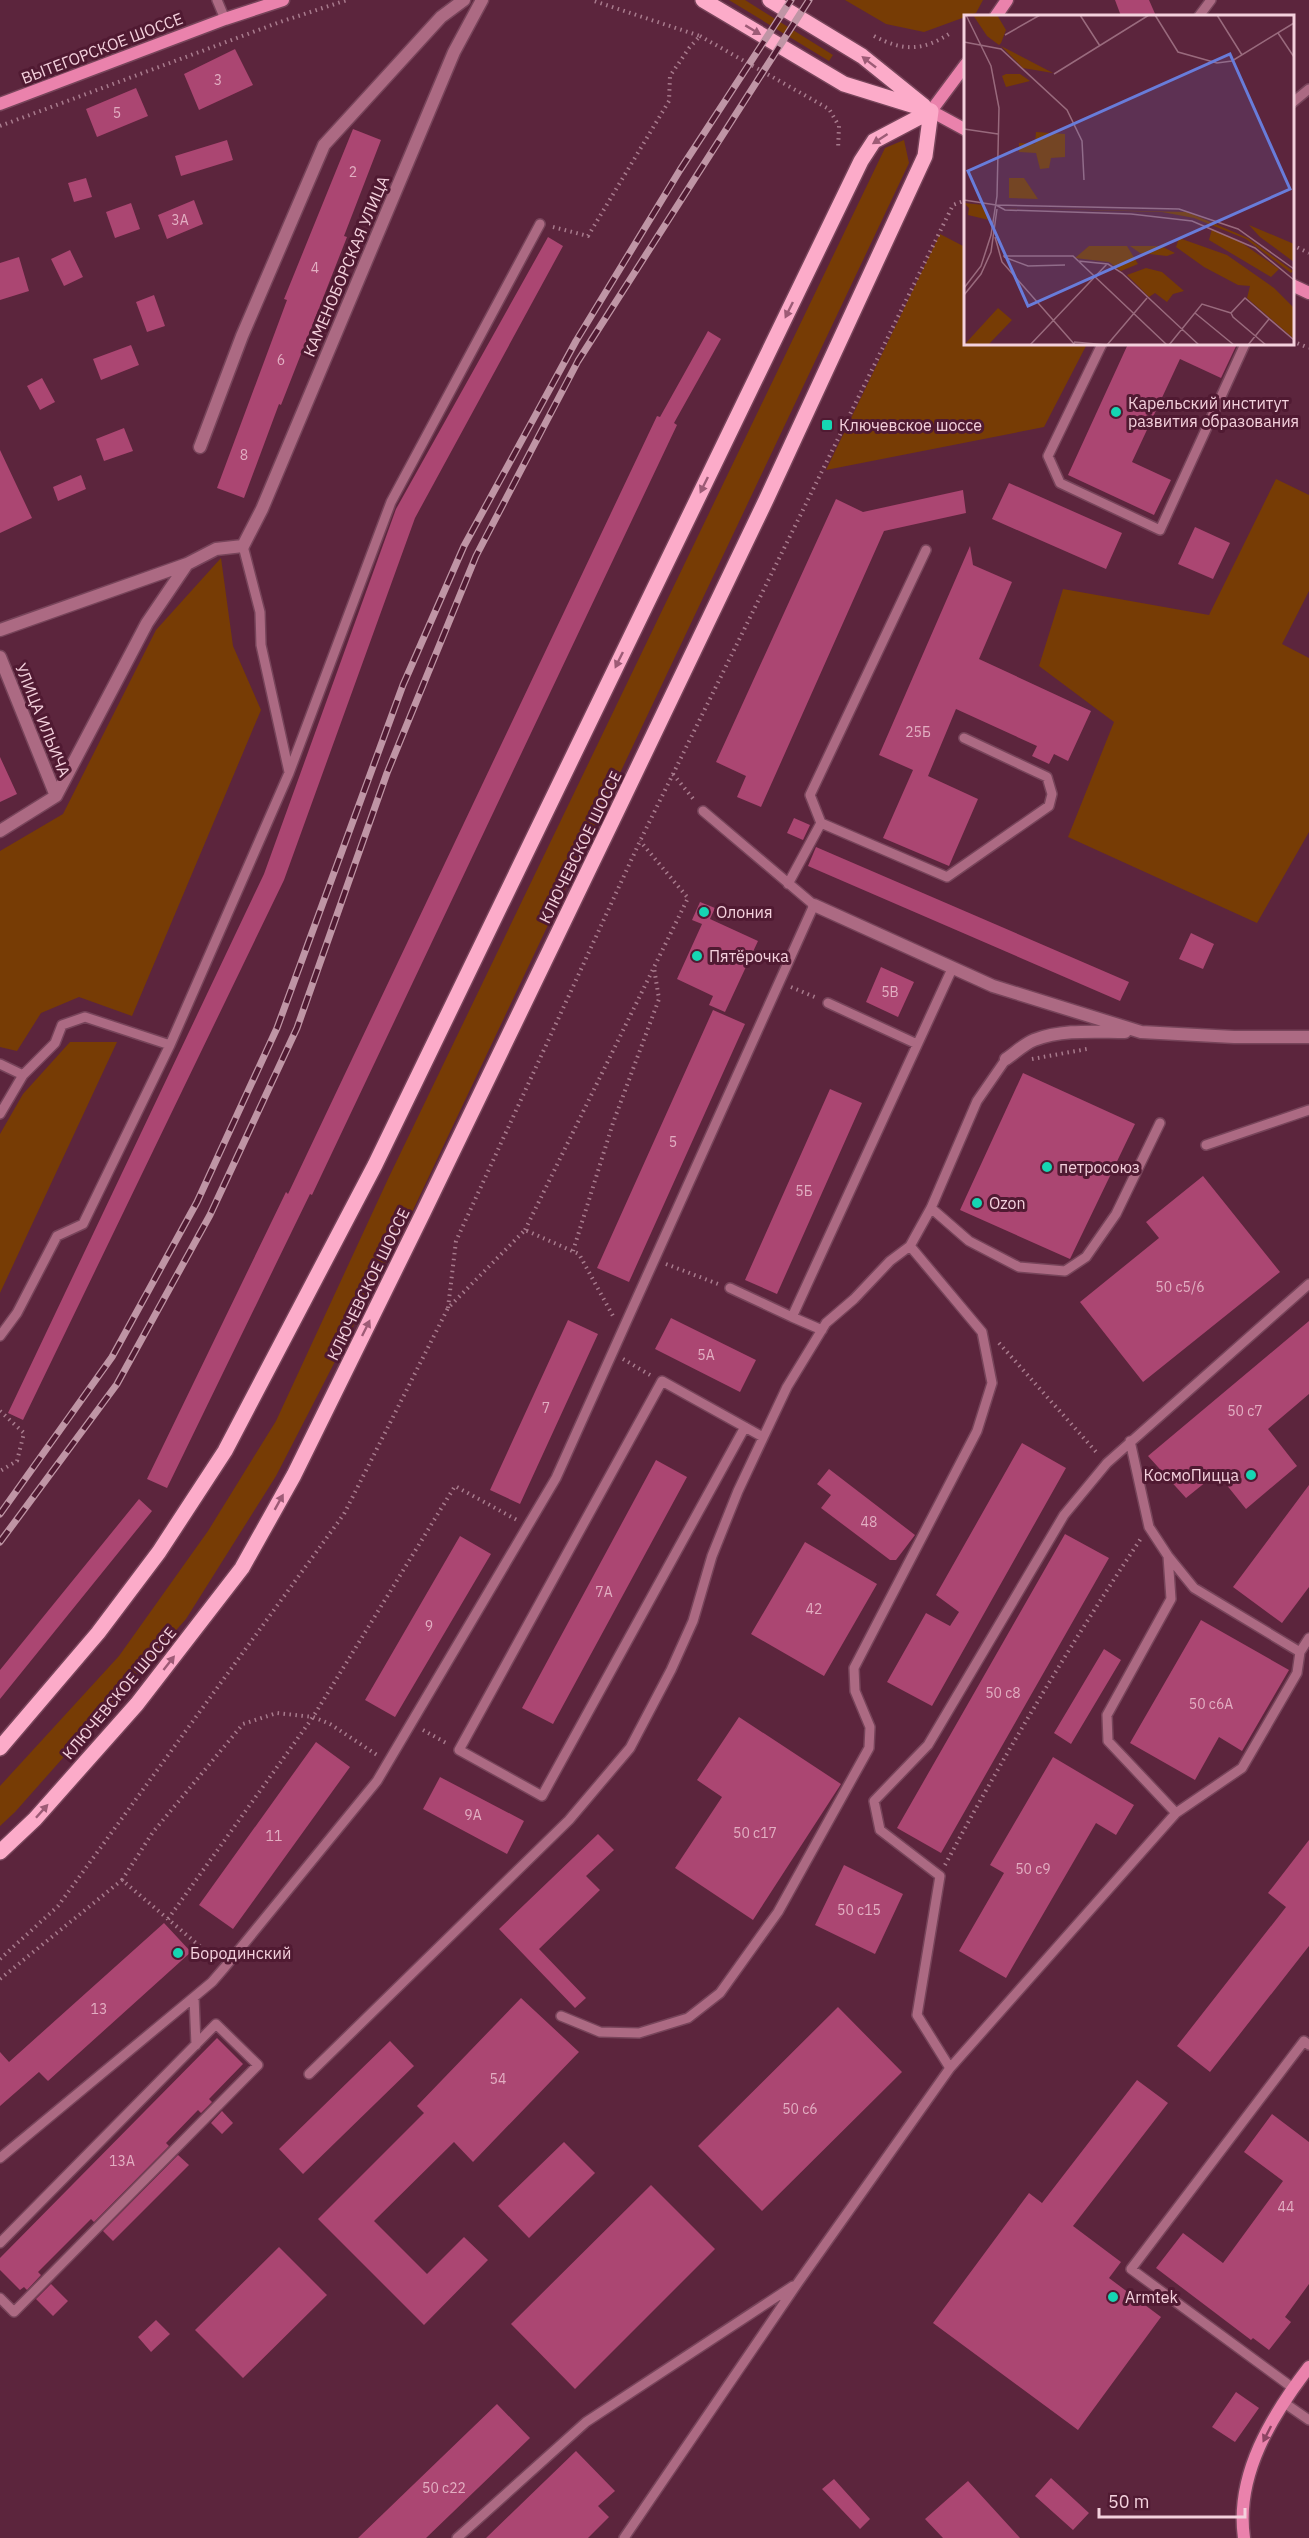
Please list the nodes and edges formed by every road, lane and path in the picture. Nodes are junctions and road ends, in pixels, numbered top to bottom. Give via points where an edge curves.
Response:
1 (217, 0) edge
2 (283, 0) edge
3 (347, 0) edge
4 (464, 0) edge
5 (482, 0) edge
6 (591, 0) edge
7 (703, 0) edge
8 (770, 0) edge
9 (1007, 0) edge
10 (1211, 0) edge
11 (997, 15) edge
12 (1200, 15) edge
13 (225, 19) junction
14 (952, 32) dead end
15 (700, 36) junction
16 (874, 36) dead end
17 (964, 67) edge
18 (1309, 89) edge
19 (1294, 102) edge
20 (0, 104) edge
21 (932, 111) junction
22 (0, 126) edge
23 (964, 129) edge
24 (838, 150) dead end
25 (964, 201) edge
26 (540, 224) joint
27 (1294, 246) edge
28 (1309, 253) edge
29 (1294, 286) edge
30 (1309, 293) edge
31 (1294, 341) edge
32 (1102, 345) edge
33 (1245, 345) edge
34 (1309, 348) edge
35 (200, 447) dead end
36 (243, 546) junction
37 (926, 550) dead end
38 (187, 564) junction
39 (0, 630) edge
40 (0, 657) edge
41 (964, 738) dead end
42 (289, 773) junction
43 (673, 774) junction
44 (56, 796) junction
45 (703, 812) joint
46 (821, 823) junction
47 (0, 831) edge
48 (640, 842) junction
49 (788, 884) junction
50 (814, 905) junction
51 (654, 967) junction
52 (952, 969) junction
53 (780, 982) junction
54 (828, 1003) joint
55 (1141, 1032) junction
56 (1309, 1037) edge
57 (917, 1044) junction
58 (170, 1045) junction
59 (1088, 1049) dead end
60 (1006, 1059) joint
61 (1029, 1060) dead end
62 (0, 1064) edge
63 (23, 1075) junction
64 (1309, 1110) edge
65 (0, 1114) edge
66 (1160, 1123) dead end
67 (1206, 1145) dead end
68 (931, 1208) junction
69 (525, 1230) junction
70 (910, 1246) junction
71 (573, 1251) junction
72 (655, 1259) junction
73 (1309, 1284) edge
74 (730, 1288) joint
75 (448, 1308) junction
76 (792, 1317) junction
77 (822, 1330) junction
78 (621, 1331) junction
79 (0, 1336) edge
80 (993, 1337) dead end
81 (612, 1353) junction
82 (662, 1381) junction
83 (0, 1411) edge
84 (745, 1427) junction
85 (763, 1437) junction
86 (1131, 1442) junction
87 (1107, 1463) junction
88 (0, 1471) edge
89 (528, 1526) junction
90 (1149, 1527) junction
91 (1168, 1556) junction
92 (1309, 1638) edge
93 (1300, 1653) junction
94 (313, 1717) junction
95 (411, 1723) junction
96 (0, 1749) edge
97 (459, 1750) junction
98 (388, 1762) junction
99 (1176, 1813) junction
100 (0, 1852) edge
101 (940, 1876) junction
102 (122, 1880) junction
103 (168, 1919) junction
104 (0, 1959) edge
105 (225, 1967) junction
106 (0, 1979) edge
107 (194, 1997) junction
108 (561, 2016) dead end
109 (196, 2045) junction
110 (1309, 2045) edge
111 (950, 2068) junction
112 (309, 2074) dead end
113 (0, 2158) edge
114 (0, 2243) edge
115 (797, 2283) junction
116 (0, 2298) edge
117 (1309, 2367) edge
118 (1293, 2388) junction
119 (1283, 2402) junction
120 (1309, 2420) edge
121 (457, 2538) edge
122 (624, 2538) edge
123 (1244, 2538) edge

1 - 13 lane
2 - 13 main road, ВЫТЕГОРСКОЕ ШОССЕ
3 - 22 path
4 - 35 street via 441,17 324,145 242,336
5 - 36 street, КАМЕНОБОРСКАЯ УЛИЦА via 454,52
6 - 15 path
7 -> 21 main road via 844,84
21 -> 8 main road via 862,56
9 - 11 main road
10 - 12 lane
13 - 20 main road, ВЫТЕГОРСКОЕ ШОССЕ
14 - 16 path via 919,47 893,47
15 - 24 path via 829,109 839,126
15 - 26 path via 670,76 669,101 588,236
17 - 21 main road
18 - 19 lane
21 - 23 main road
21 -> 96 main road via 874,141 861,161 375,1165 225,1451 159,1552 105,1624
100 -> 21 main road, КЛЮЧЕВСКОЕ ШОССЕ via 35,1819 144,1695 242,1568 294,1475 766,500 925,156
25 - 43 path via 953,206
26 - 42 lane via 391,502
27 - 28 path
29 - 30 main road
31 - 34 path
32 - 33 lane via 1048,456 1060,483 1160,530
36 - 38 street via 216,549
36 - 42 lane via 260,612 261,645
37 - 46 lane via 810,795
38 - 39 street
38 - 44 street via 147,623
40 - 44 street, УЛИЦА ИЛЬИЧА
41 - 46 lane via 1047,777 1052,795 1049,806 947,877
42 - 58 lane
43 - 45 path
43 - 48 path
44 - 47 street
45 - 49 lane
46 - 49 lane
48 - 51 path via 688,898
48 - 75 path via 456,1241
49 - 50 lane
50 - 52 street
50 - 53 lane
51 - 69 path
51 - 71 path via 659,999 613,1123
52 - 55 street via 993,986
52 - 57 lane
53 - 54 path
53 - 72 lane
54 - 57 lane
55 - 56 street
55 - 60 street via 1075,1031 1034,1041
57 - 76 lane
58 - 63 lane via 85,1017 62,1025 55,1043
58 - 79 lane via 83,1224 57,1236 17,1313
59 - 61 path
60 - 68 lane via 976,1101
62 - 63 lane
63 - 65 lane
64 - 67 lane
66 - 68 lane via 1116,1214 1086,1257 1065,1271 1019,1267 969,1241
68 - 70 lane
69 - 71 path
69 - 75 path
70 - 77 lane
70 - 108 lane via 982,1332 992,1383 977,1431 854,1668 855,1691 870,1727 869,1748 778,1912 720,1994 688,2018 639,2033 600,2032
71 - 78 path via 579,1254
72 - 74 path
72 - 78 lane
73 - 86 lane
74 - 76 lane
75 - 104 path via 344,1514 58,1906
76 - 77 lane
77 - 85 lane via 787,1387
78 - 81 lane
80 - 87 path
81 - 82 path
81 - 89 lane via 556,1478
82 - 84 lane
82 - 97 lane
83 - 88 path via 24,1433 17,1461
84 - 85 lane
84 - 97 lane via 542,1796
85 - 112 lane via 712,1556 693,1621 630,1748 569,1820
86 - 87 lane
86 - 90 lane
87 - 101 lane via 1064,1515 928,1745 874,1801 880,1830
89 - 94 path via 455,1486
89 - 95 lane
90 - 91 lane
90 - 101 path via 1091,1613 975,1809
91 - 93 lane via 1194,1588
91 - 99 lane via 1171,1599 1107,1715 1108,1741
92 - 93 lane
93 - 99 lane via 1297,1673 1242,1768
94 - 98 path
94 - 102 path via 277,1713 243,1724 153,1832
94 - 103 path
95 - 97 path
95 - 98 lane
98 - 105 lane
99 - 111 lane
101 - 111 lane via 917,2014
102 - 103 path
102 - 106 path
103 - 105 path
105 - 107 lane
107 - 109 lane
107 - 113 lane
109 - 114 lane
109 - 116 lane via 216,2024 258,2065 14,2312
110 - 118 lane via 1304,2041 1131,2269
111 - 115 lane
115 - 121 lane via 586,2422
115 - 122 lane
117 - 118 main road
118 - 119 main road
119 - 120 lane
119 -> 123 main road via 1250,2466 1242,2524

